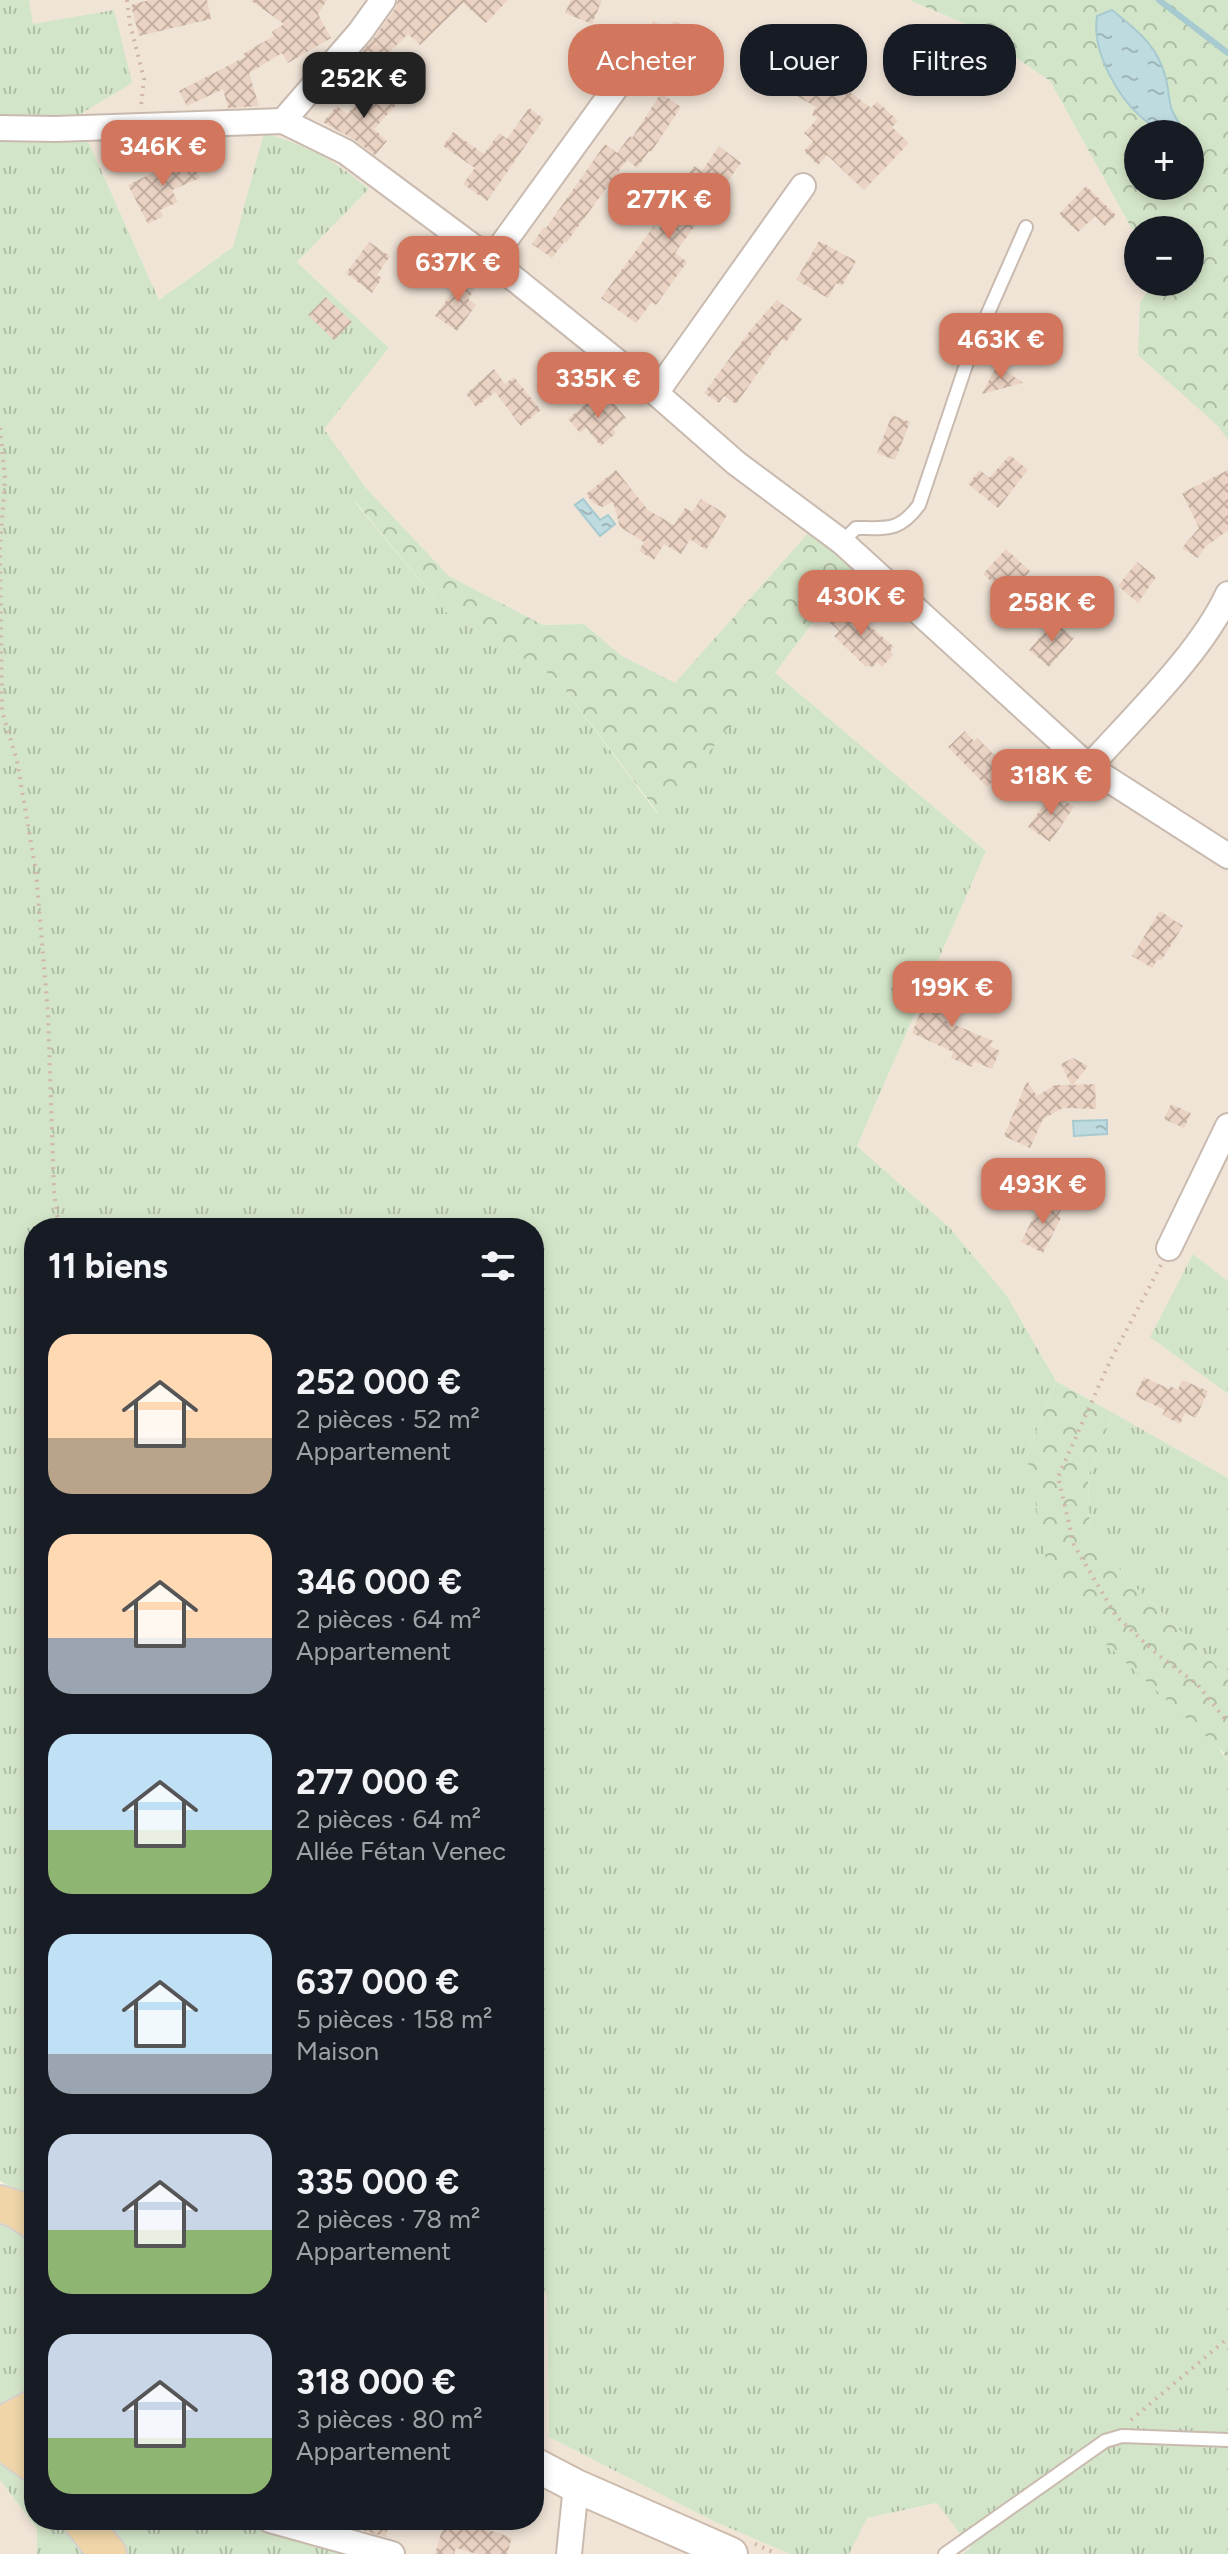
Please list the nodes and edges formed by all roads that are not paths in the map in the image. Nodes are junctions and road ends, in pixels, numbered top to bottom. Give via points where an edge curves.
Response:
1 (383, 0) edge
2 (610, 96) edge
3 (283, 121) junction
4 (0, 128) edge
5 (803, 186) dead end
6 (1026, 227) dead end
7 (491, 260) junction
8 (656, 393) junction
9 (842, 542) junction
10 (1228, 594) edge
11 (1089, 767) junction
12 (1228, 856) edge
13 (1228, 1126) edge
14 (1169, 1248) road end
15 (0, 2204) edge
16 (24, 2214) edge
17 (24, 2413) edge
18 (0, 2426) edge
19 (0, 2440) edge
20 (1228, 2440) edge
21 (24, 2457) edge
22 (544, 2469) edge
23 (576, 2486) junction
24 (306, 2530) edge
25 (392, 2554) edge
26 (569, 2554) edge
27 (731, 2554) edge
28 (945, 2554) edge

1 - 3 street
2 - 7 street
3 - 4 street
3 - 7 street via 346,152
5 - 8 street
6 - 9 lane via 969,356 919,505 894,527 856,528
7 - 8 street
8 - 9 street via 736,463
9 - 11 street
10 - 11 street via 1218,615 1164,684
11 - 12 street
13 - 14 street
15 - 16 main road
17 - 18 main road
19 - 21 main road
20 - 28 lane via 1122,2436 1105,2441
22 - 23 main road
23 - 26 street
23 - 27 main road
24 - 25 street

